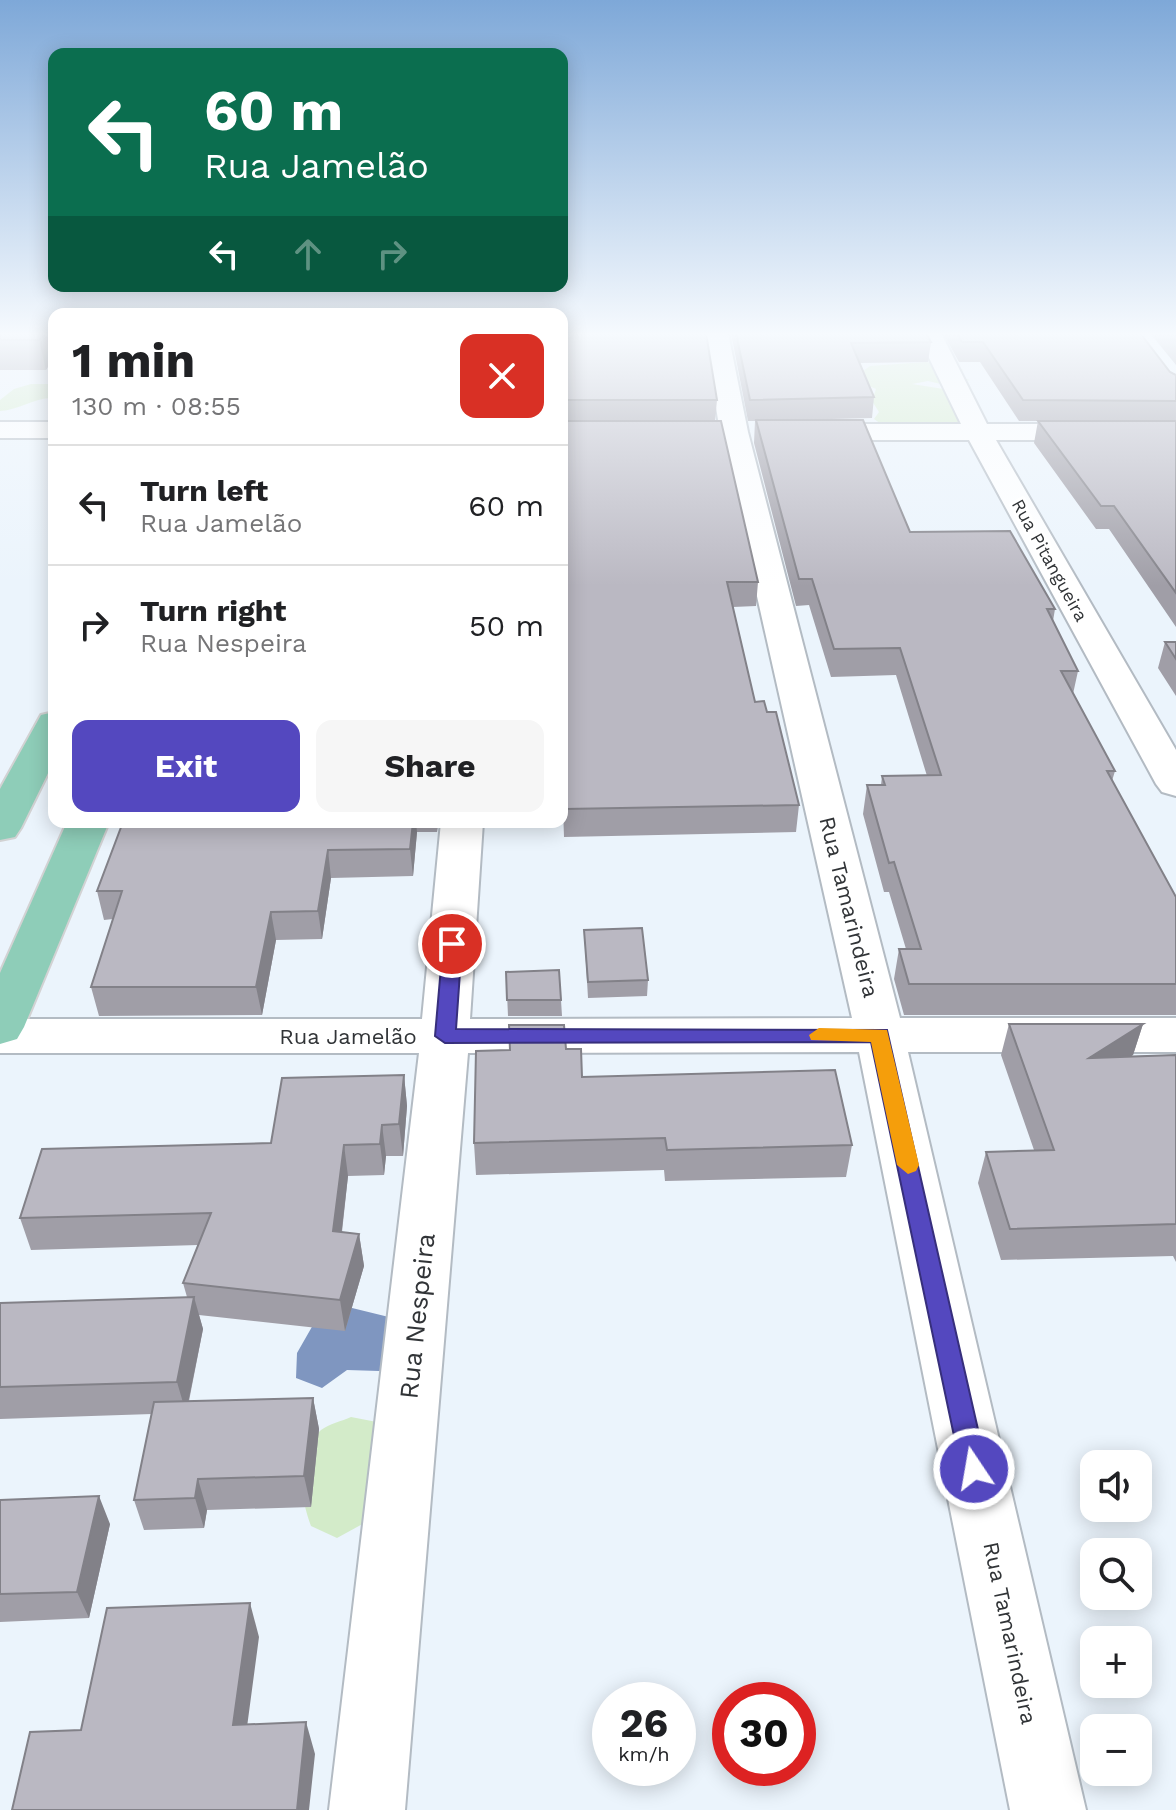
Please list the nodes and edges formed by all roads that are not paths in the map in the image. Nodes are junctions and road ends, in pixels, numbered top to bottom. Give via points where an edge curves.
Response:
1 (741, 417) edge
2 (971, 417) edge
3 (0, 430) edge
4 (48, 430) edge
5 (745, 432) junction
6 (978, 432) junction
7 (1176, 432) edge
8 (48, 735) edge
9 (1176, 784) edge
10 (0, 828) edge
11 (85, 828) edge
12 (462, 828) edge
13 (0, 1027) edge
14 (880, 1035) junction
15 (1176, 1035) edge
16 (0, 1036) edge
17 (445, 1036) junction
18 (367, 1810) edge
19 (1048, 1810) edge

1 - 5 street, Rua Tamarindeira
2 - 6 street, Rua Pitangueira
3 - 4 street
5 - 6 street
5 - 14 street, Rua Tamarindeira
6 - 7 street
6 - 9 street, Rua Pitangueira
8 - 10 main road
11 - 13 main road
12 - 17 street, Rua Nespeira
14 - 15 street, Rua Jamelão
14 - 17 street, Rua Jamelão
14 - 19 street, Rua Tamarindeira
16 - 17 street, Rua Jamelão
17 - 18 street, Rua Nespeira

